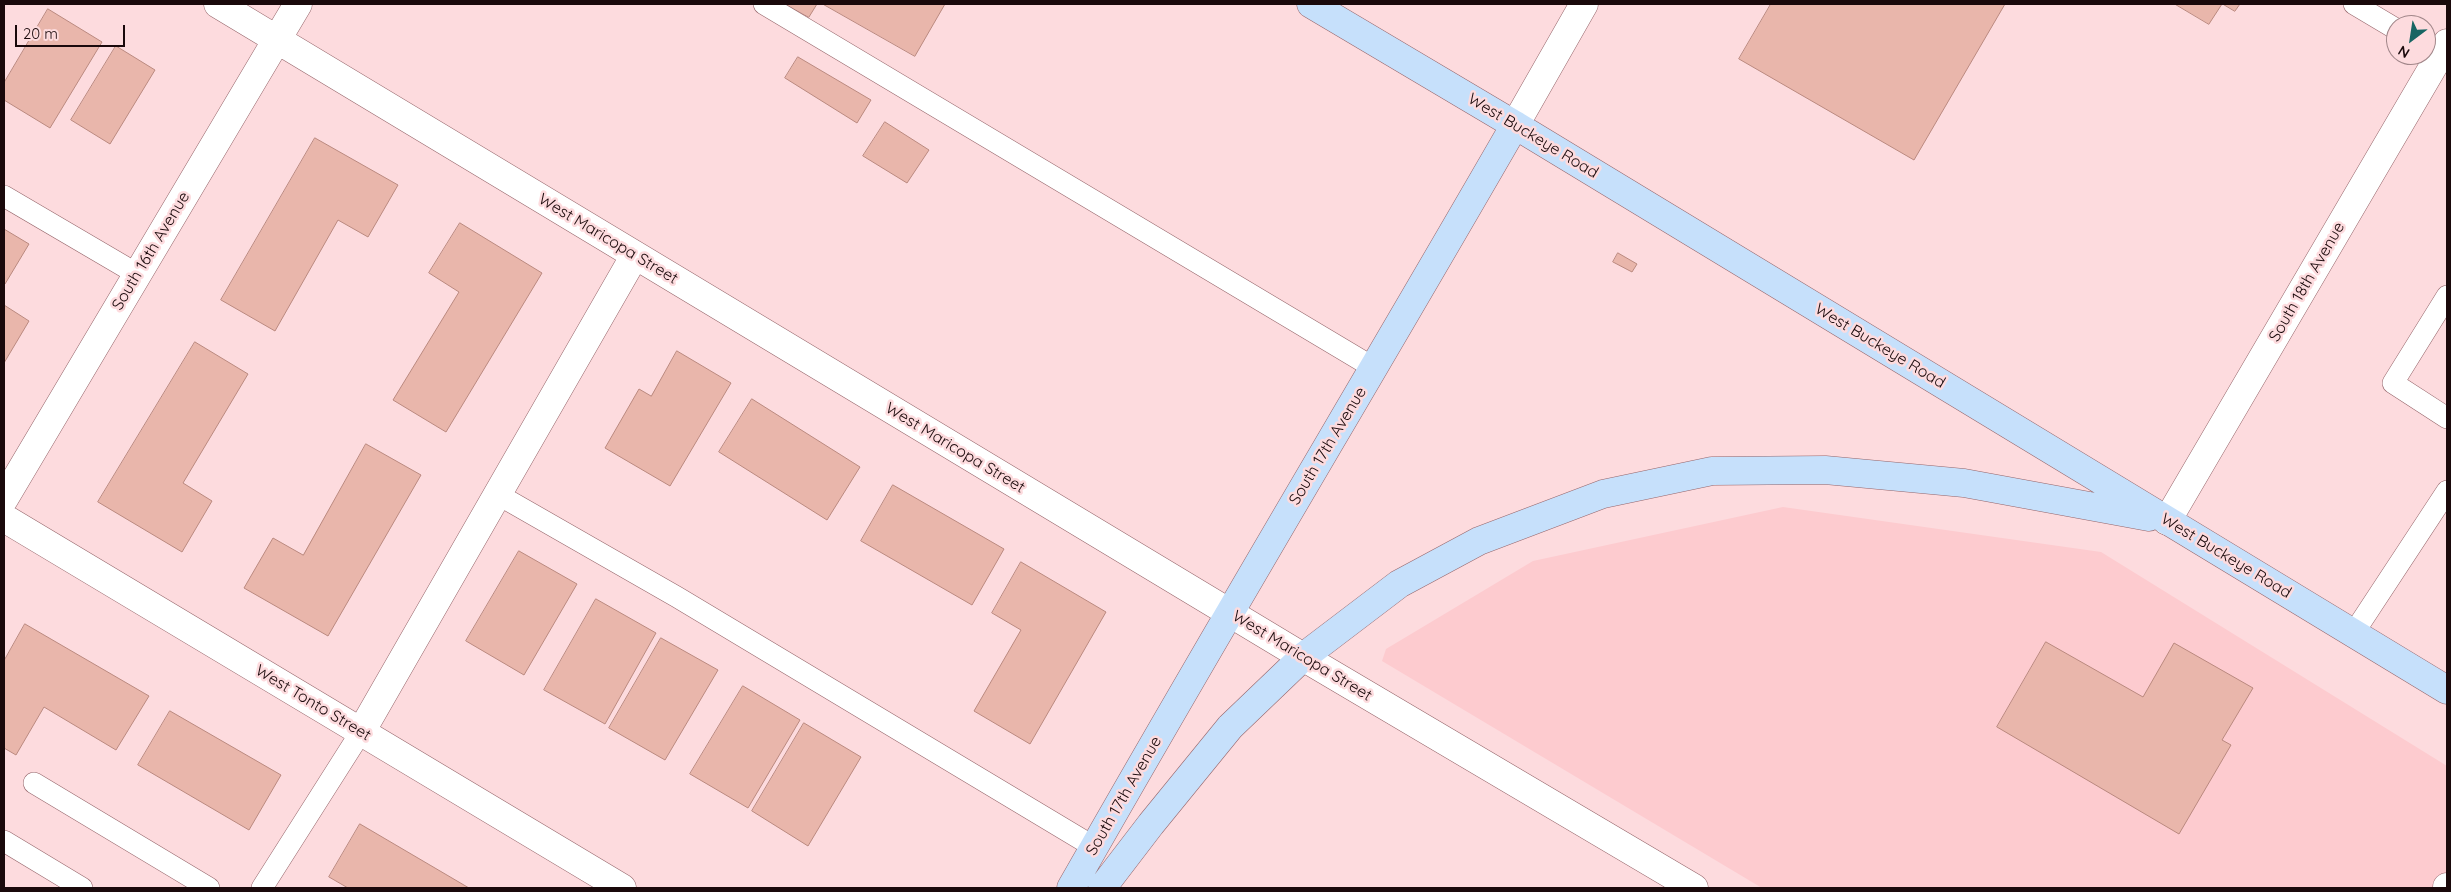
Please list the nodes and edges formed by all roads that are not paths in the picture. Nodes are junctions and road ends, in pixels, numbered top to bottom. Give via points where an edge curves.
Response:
1 (218, 4) edge
2 (298, 4) edge
3 (764, 4) edge
4 (1311, 4) edge
5 (1584, 4) edge
6 (2354, 4) edge
7 (2386, 23) edge
8 (277, 39) junction
9 (2438, 48) edge
10 (1515, 125) junction
11 (4, 196) edge
12 (635, 255) junction
13 (137, 274) junction
14 (2447, 296) edge
15 (1374, 368) junction
16 (2447, 418) edge
17 (2447, 492) edge
18 (497, 494) junction
19 (4, 499) edge
20 (4, 518) edge
21 (2167, 521) junction
22 (1228, 612) junction
23 (2353, 634) junction
24 (1303, 657) junction
25 (2447, 690) edge
26 (360, 732) junction
27 (34, 783) dead end
28 (4, 841) edge
29 (1094, 847) junction
30 (82, 888) edge
31 (210, 888) edge
32 (262, 888) edge
33 (622, 888) edge
34 (1071, 888) edge
35 (1102, 888) edge
36 (1694, 888) edge

1 - 8 street, West Maricopa Street
2 - 8 street, South 16th Avenue
3 - 15 lane
4 - 10 main road, West Buckeye Road
5 - 10 street, South 17th Avenue
6 - 7 lane
8 - 12 street, West Maricopa Street
8 - 13 street, South 16th Avenue
9 - 21 street, South 18th Avenue
10 - 15 main road, South 17th Avenue
10 - 21 main road, West Buckeye Road
11 - 13 lane
12 - 18 street
12 - 22 street, West Maricopa Street
13 - 19 street, South 16th Avenue
14 - 16 lane via 2393,383
15 - 22 main road, South 17th Avenue
17 - 23 lane
18 - 26 street
18 - 29 lane via 677,597
20 - 26 street, West Tonto Street
21 - 23 main road, West Buckeye Road
21 - 24 main road via 1964,482 1825,470 1712,471 1603,494 1479,541 1399,584
22 - 24 street, West Maricopa Street
22 - 29 main road, South 17th Avenue
23 - 25 main road, West Buckeye Road
24 - 35 main road via 1230,727
24 - 36 street, West Maricopa Street
26 - 32 lane
26 - 33 street, West Tonto Street
27 - 31 lane
28 - 30 lane
29 - 34 main road, South 17th Avenue

